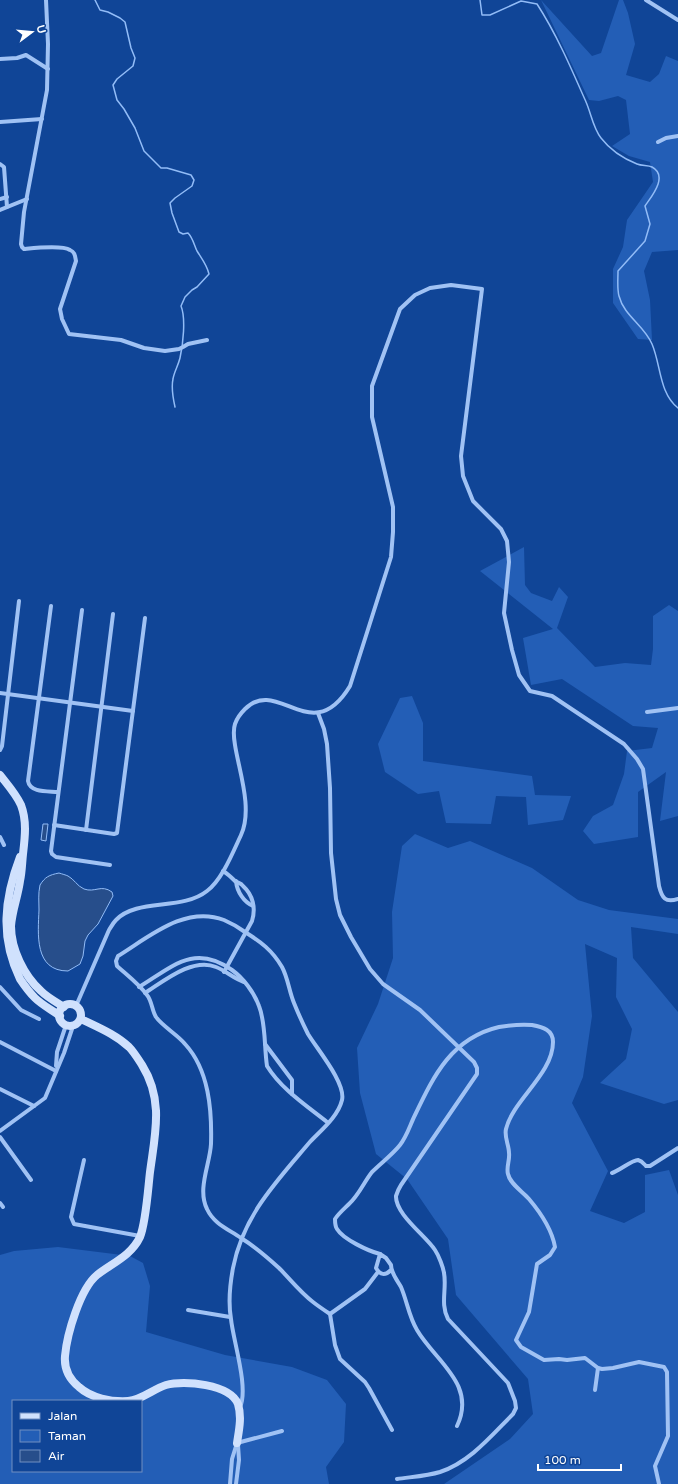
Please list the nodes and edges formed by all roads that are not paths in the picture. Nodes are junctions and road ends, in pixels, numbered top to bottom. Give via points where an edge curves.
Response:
1 (46, 0) edge
2 (646, 0) edge
3 (678, 20) edge
4 (0, 59) edge
5 (48, 69) junction
6 (42, 119) junction
7 (0, 122) edge
8 (678, 136) edge
9 (658, 142) dead end
10 (0, 164) edge
11 (6, 197) junction
12 (0, 199) edge
13 (27, 199) junction
14 (8, 207) junction
15 (0, 210) edge
16 (207, 340) dead end
17 (19, 601) dead end
18 (51, 606) dead end
19 (82, 610) dead end
20 (113, 614) dead end
21 (145, 618) dead end
22 (0, 693) edge
23 (8, 694) junction
24 (39, 698) junction
25 (70, 702) junction
26 (102, 706) junction
27 (678, 708) edge
28 (133, 711) junction
29 (647, 712) dead end
30 (318, 713) junction
31 (0, 750) edge
32 (0, 775) edge
33 (58, 792) junction
34 (54, 825) junction
35 (86, 830) junction
36 (0, 837) edge
37 (4, 845) dead end
38 (24, 845) junction
39 (110, 865) dead end
40 (223, 871) junction
41 (236, 881) junction
42 (678, 899) edge
43 (253, 906) junction
44 (246, 932) junction
45 (227, 966) junction
46 (224, 972) junction
47 (244, 982) junction
48 (0, 987) edge
49 (139, 987) junction
50 (145, 993) junction
51 (76, 1006) junction
52 (64, 1007) junction
53 (60, 1016) junction
54 (39, 1019) dead end
55 (81, 1019) junction
56 (69, 1026) junction
57 (0, 1042) edge
58 (264, 1043) junction
59 (458, 1047) junction
60 (56, 1071) junction
61 (0, 1089) edge
62 (292, 1094) junction
63 (34, 1106) junction
64 (327, 1122) junction
65 (0, 1131) edge
66 (0, 1137) edge
67 (678, 1148) edge
68 (84, 1160) dead end
69 (612, 1173) dead end
70 (31, 1180) dead end
71 (140, 1236) junction
72 (241, 1238) junction
73 (380, 1254) junction
74 (391, 1270) junction
75 (378, 1272) junction
76 (188, 1310) dead end
77 (330, 1314) junction
78 (230, 1317) junction
79 (598, 1368) junction
80 (595, 1390) dead end
81 (112, 1400) edge
82 (133, 1400) edge
83 (238, 1408) junction
84 (458, 1426) dead end
85 (392, 1430) dead end
86 (282, 1431) dead end
87 (238, 1443) junction
88 (397, 1479) dead end
89 (230, 1484) edge
90 (236, 1484) edge
91 (659, 1484) edge

1 - 5 street
2 - 3 street
4 - 5 street via 26,55
5 - 6 street
6 - 7 street
6 - 13 street
8 - 9 street
10 - 11 street via 4,167
11 - 12 street
11 - 14 street
13 - 14 street
13 - 16 street via 22,247 65,248 72,250 75,255 76,261 60,309 69,334 121,340 144,348 164,351
14 - 15 street
17 - 23 street
18 - 24 street
19 - 25 street
20 - 26 street
21 - 28 street
22 - 23 street
23 - 24 street
23 - 31 street
24 - 25 street
24 - 33 street via 28,781 32,788
25 - 26 street
25 - 33 street
26 - 28 street
26 - 35 street
27 - 29 street
28 - 35 street via 117,833
30 - 40 street via 262,699 253,702 239,715 234,725 234,739 244,789 246,816 242,832
30 - 42 street via 333,707 350,686 391,557 393,507 372,417 372,386 400,309 415,294 430,288 451,285 482,289 461,456 463,476 474,502 501,529 507,540 504,613 519,675 530,691 552,696 624,744 637,759 643,769 661,895 666,900
30 - 59 street via 327,744 331,854 340,915 370,969 383,984 420,1010
32 - 38 street via 20,804 24,817
33 - 34 street
34 - 35 street
34 - 39 street via 52,854
36 - 37 street
38 - 52 street via 11,926 12,940 17,956 31,980 41,992
38 - 53 street via 11,879 4,911 4,941 8,959 24,986 35,998
40 - 41 street
40 - 51 street via 207,892 197,897 185,902 139,908 116,919
41 - 43 street via 243,885 253,900
41 - 43 street via 246,903
43 - 44 street via 254,914
44 - 45 street
44 - 49 street via 223,919 210,916 196,916 171,924 118,956 117,966
44 - 64 street via 265,945 275,956 282,968 300,1020 340,1083 342,1100 334,1116
45 - 46 street
45 - 47 street via 240,975
45 - 49 street via 212,959 192,958 182,961
46 - 47 street
46 - 50 street via 206,964 196,965 186,968
47 - 58 street via 259,1005
48 - 54 street via 21,1010
49 - 50 street
50 - 72 street via 157,1019 180,1037 198,1062 205,1081 211,1124 210,1160 204,1200 213,1219
51 - 52 street via 69,1004
51 - 55 street via 81,1012
52 - 53 street
53 - 56 street via 61,1021
55 - 56 street via 76,1025
55 - 71 street via 129,1047 147,1073 153,1090 157,1108 156,1127
56 - 60 street via 64,1053
57 - 60 street
58 - 62 street via 292,1080
58 - 62 street via 267,1066
59 - 73 street via 433,1079 401,1144 373,1171 350,1204 335,1219 335,1225 341,1234
59 - 79 street via 478,1034 510,1025 535,1026 548,1030 552,1035 553,1048 544,1070 522,1099 506,1130 508,1176 542,1218 552,1235 555,1247 550,1255 537,1264 529,1312 516,1340 522,1347 542,1359 585,1358
59 - 88 street via 474,1062 477,1074 396,1196 405,1216 435,1251 444,1273 445,1314 508,1383 516,1408 470,1456 456,1465 439,1472
60 - 63 street via 44,1098
61 - 63 street
62 - 64 street
63 - 65 street
64 - 72 street via 270,1190
66 - 70 street
67 - 69 street via 650,1166 636,1161
68 - 71 street via 71,1217 74,1224
71 - 81 street via 127,1254 97,1275 82,1294 65,1356 68,1375 75,1384 84,1392
72 - 77 street via 278,1267 312,1302
72 - 78 street via 233,1268
73 - 74 street via 389,1261
73 - 75 street via 376,1268
74 - 75 street via 383,1274
74 - 84 street via 401,1287 416,1329 460,1388 463,1412
75 - 77 street via 365,1289
76 - 78 street
77 - 85 street via 340,1359 365,1382
78 - 83 street via 243,1386 242,1403
79 - 80 street
79 - 91 street via 613,1368 639,1362 666,1369 668,1436 655,1466
82 - 83 street via 157,1388 190,1384 217,1388 230,1394
83 - 87 street via 241,1417
86 - 87 street
87 - 89 street via 232,1460
87 - 90 street

